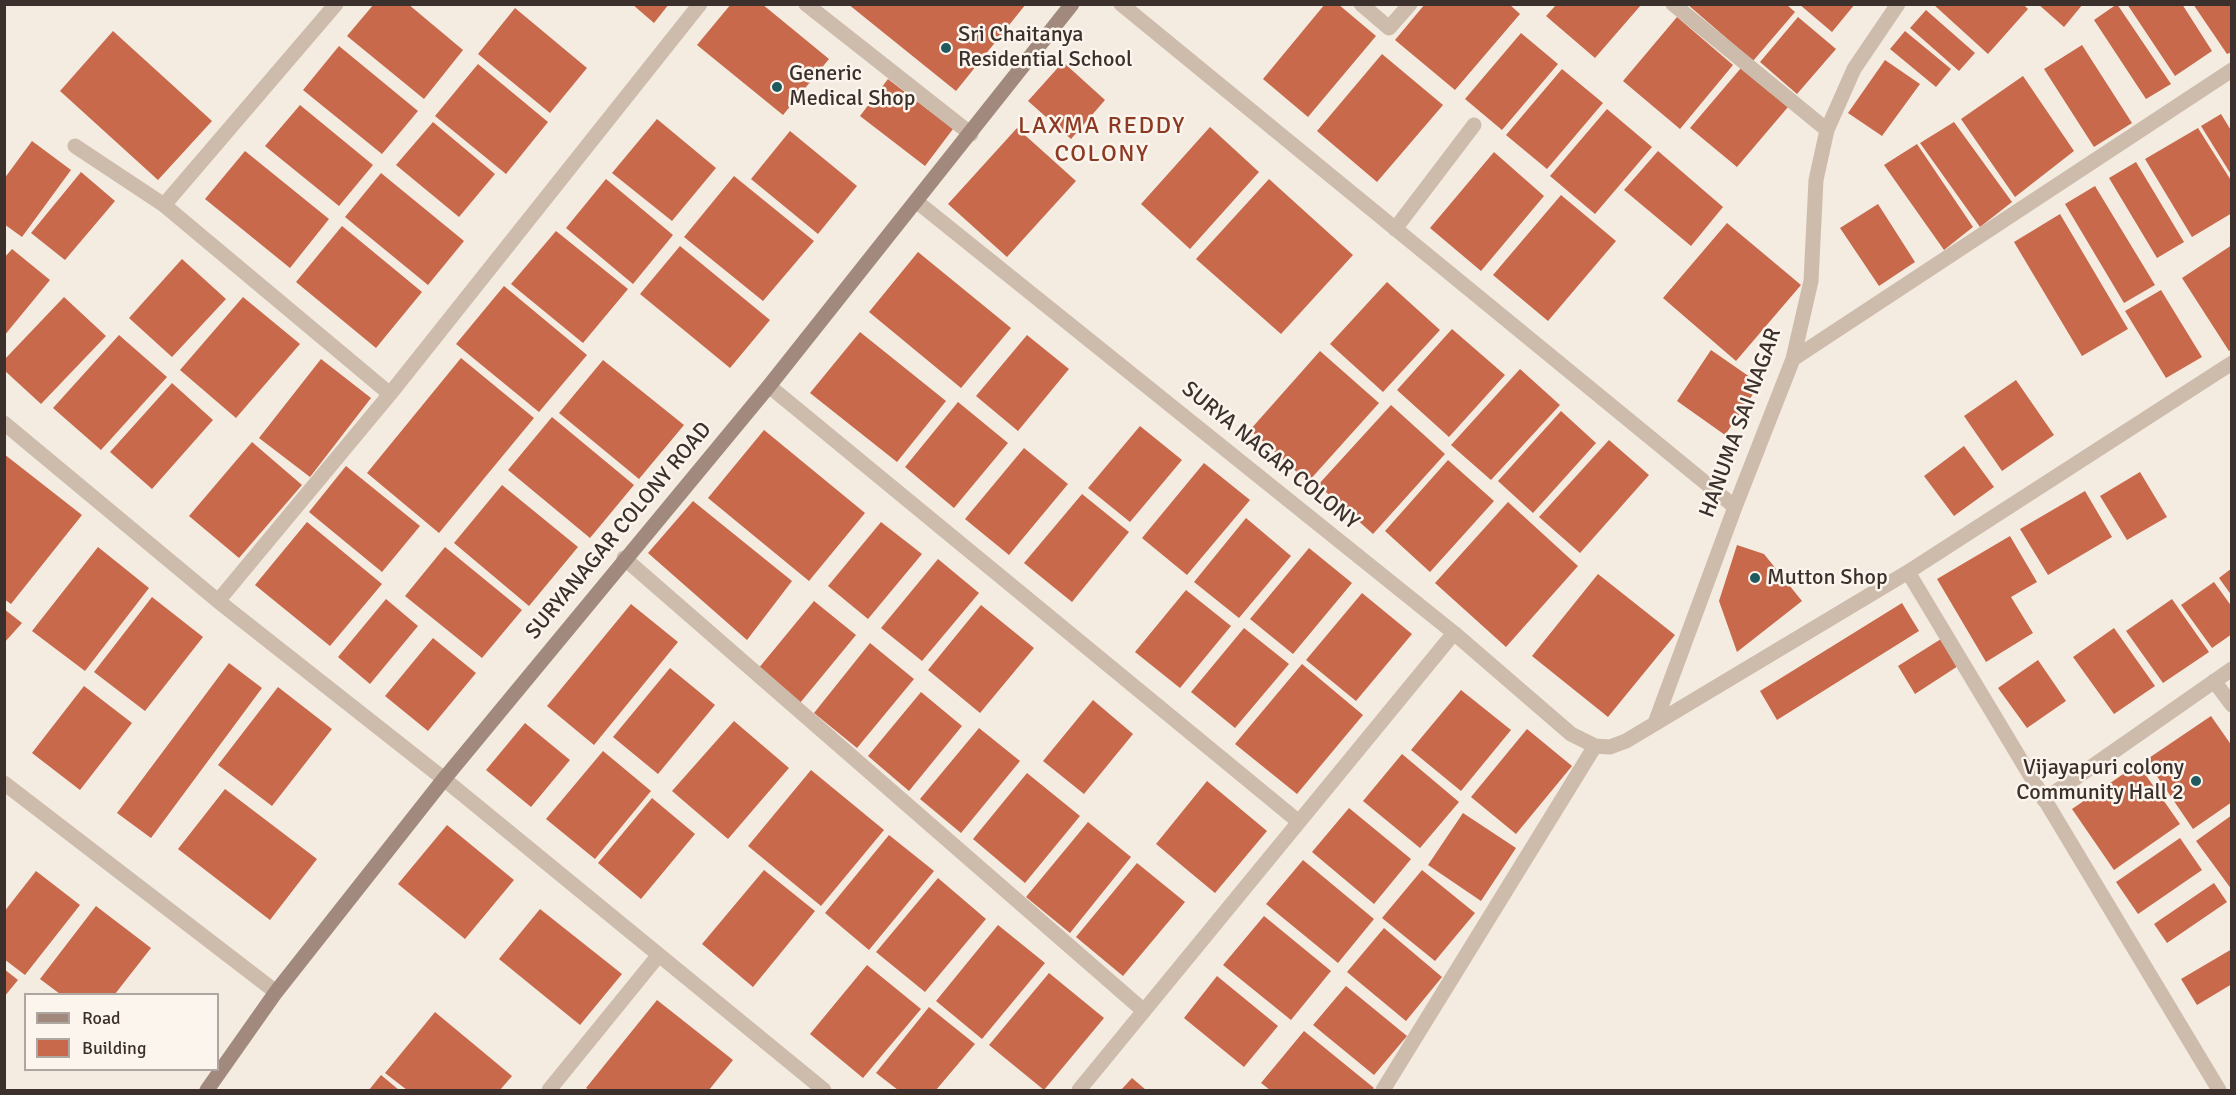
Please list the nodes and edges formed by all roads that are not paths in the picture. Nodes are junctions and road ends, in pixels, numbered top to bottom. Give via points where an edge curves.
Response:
1 (336, 4) edge
2 (700, 4) edge
3 (806, 4) edge
4 (1072, 4) edge
5 (1121, 4) edge
6 (1361, 4) edge
7 (1410, 4) edge
8 (1673, 4) edge
9 (1897, 5) edge
10 (2232, 70) edge
11 (1474, 125) dead end
12 (1827, 130) junction
13 (971, 134) junction
14 (75, 146) dead end
15 (916, 201) junction
16 (164, 205) junction
17 (1395, 229) junction
18 (1793, 359) junction
19 (2232, 363) edge
20 (769, 387) junction
21 (390, 394) junction
22 (4, 423) edge
23 (1735, 507) junction
24 (624, 558) junction
25 (1908, 572) junction
26 (218, 601) junction
27 (1454, 633) junction
28 (2232, 669) edge
29 (2214, 681) junction
30 (2232, 705) edge
31 (1655, 723) junction
32 (1594, 746) junction
33 (444, 779) junction
34 (4, 783) edge
35 (2044, 800) junction
36 (1299, 822) junction
37 (658, 956) junction
38 (276, 992) junction
39 (1144, 1011) junction
40 (207, 1090) edge
41 (549, 1090) edge
42 (824, 1090) edge
43 (1079, 1090) edge
44 (1383, 1090) edge
45 (2219, 1090) edge

1 - 16 street
2 - 21 street
3 - 13 street
4 - 13 main road, SURYANAGAR COLONY ROAD
5 - 17 street
6 - 7 street via 1389,28
8 - 12 street
9 - 12 street, HANUMA SAI NAGAR via 1854,69
10 - 18 street
11 - 17 street
12 - 18 street, HANUMA SAI NAGAR via 1816,180 1811,281
13 - 15 main road, SURYANAGAR COLONY ROAD
14 - 16 street
15 - 20 main road, SURYANAGAR COLONY ROAD
15 - 27 street, SURYA NAGAR COLONY
16 - 21 street
17 - 23 street
18 - 23 street, HANUMA SAI NAGAR
19 - 25 street
20 - 24 main road, SURYANAGAR COLONY ROAD
20 - 36 street
21 - 26 street
22 - 26 street
23 - 31 street, HANUMA SAI NAGAR
24 - 33 main road, SURYANAGAR COLONY ROAD
24 - 39 street
25 - 31 street
25 - 35 street
26 - 33 street
27 - 32 street, SURYA NAGAR COLONY via 1571,734
27 - 36 street
28 - 29 street
29 - 30 street
29 - 35 street
31 - 32 street via 1610,747
32 - 44 street
33 - 37 street
33 - 38 main road, SURYANAGAR COLONY ROAD
34 - 38 street
35 - 45 street
36 - 39 street
37 - 41 street
37 - 42 street
38 - 40 main road, SURYANAGAR COLONY ROAD
39 - 43 street

